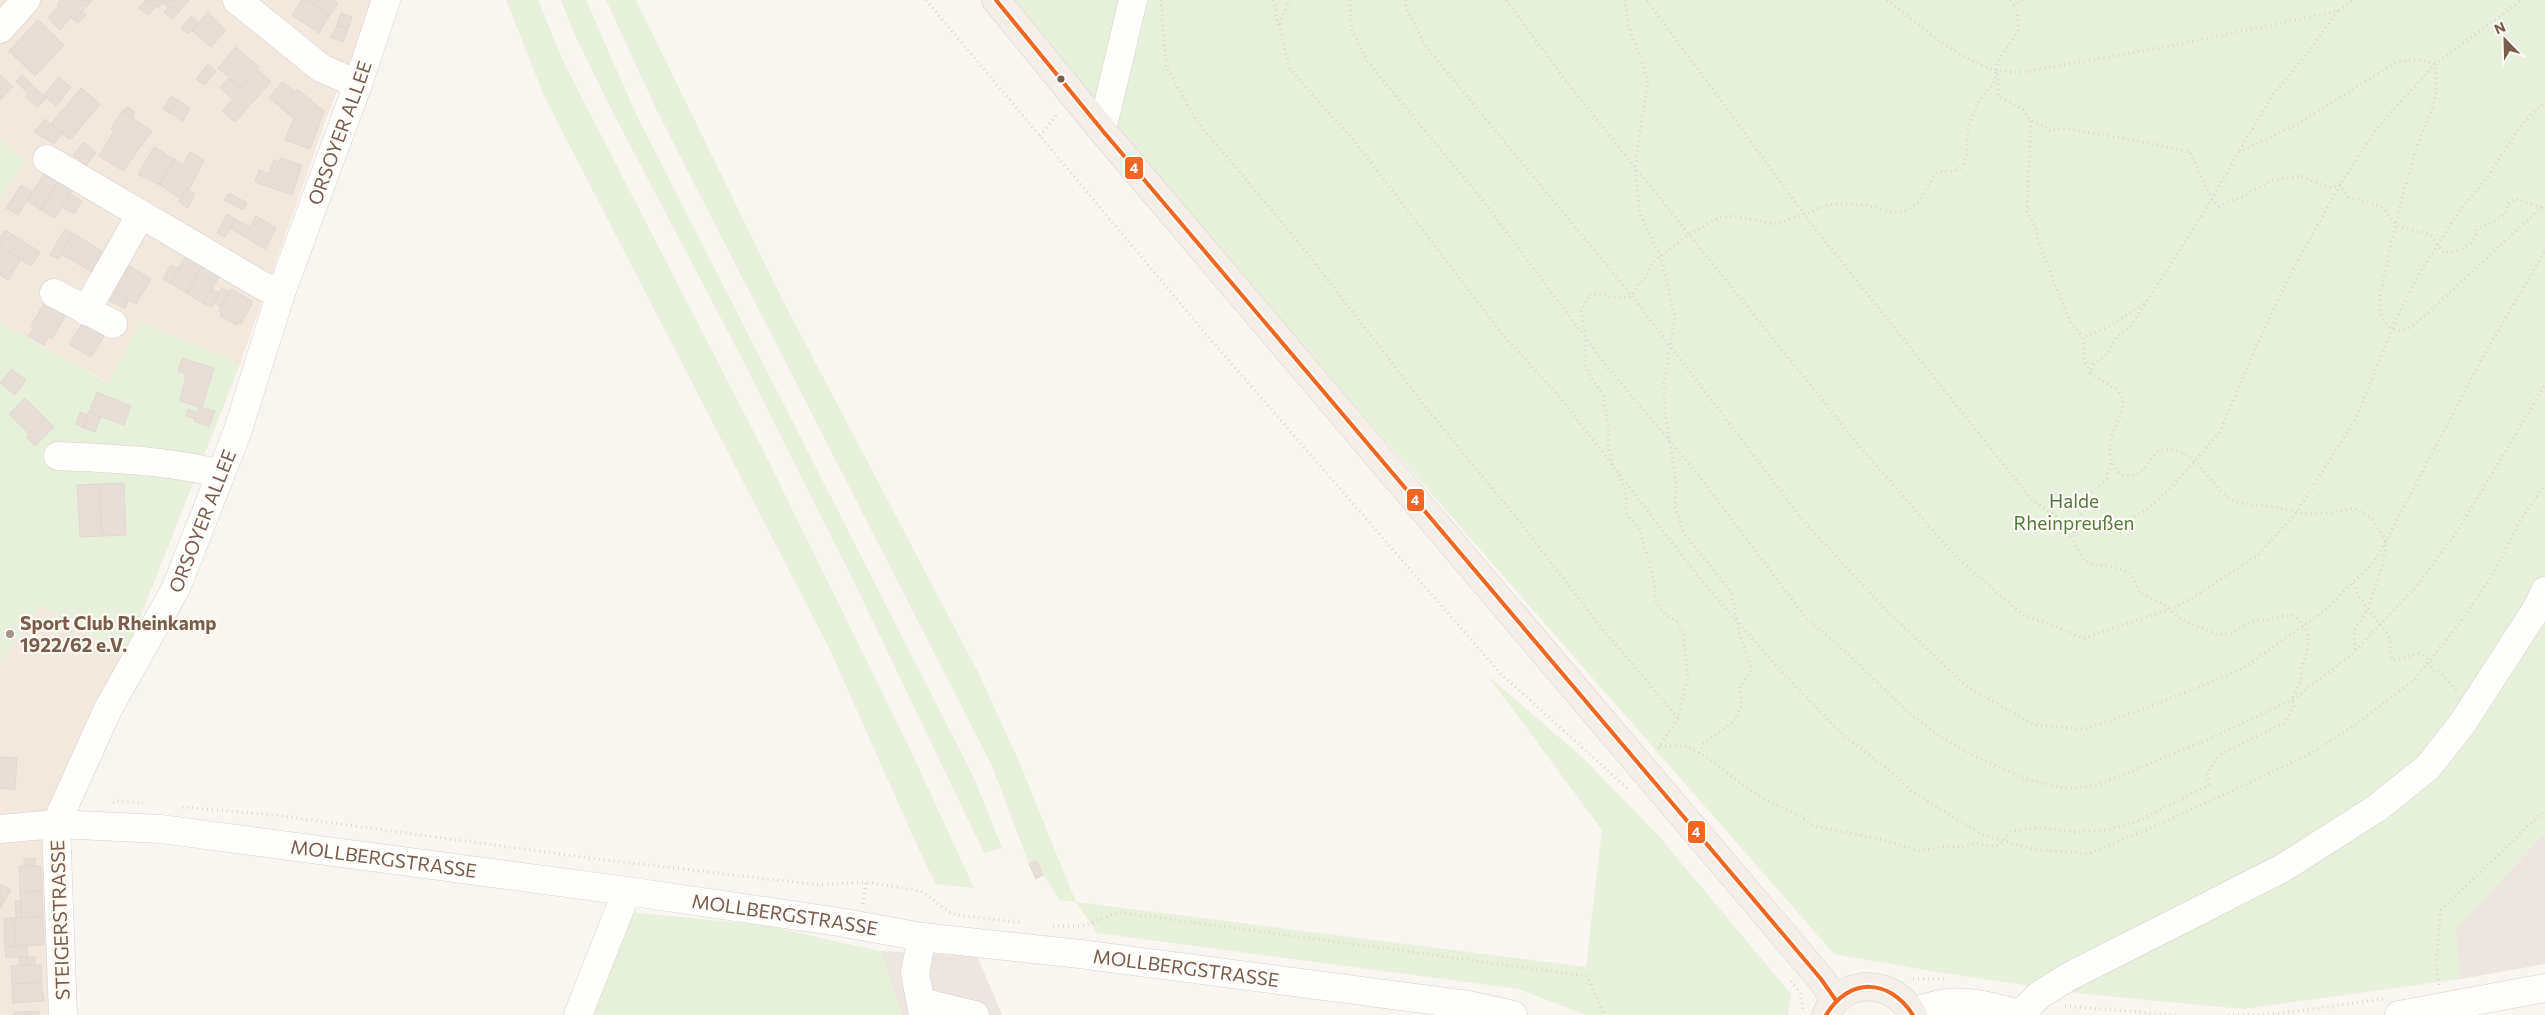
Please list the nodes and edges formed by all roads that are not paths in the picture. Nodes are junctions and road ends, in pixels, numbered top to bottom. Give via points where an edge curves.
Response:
1 (26, 0) edge
2 (237, 0) edge
3 (386, 0) edge
4 (996, 0) edge
5 (1133, 0) edge
6 (0, 29) edge
7 (358, 84) junction
8 (1102, 130) junction
9 (47, 159) dead end
10 (141, 214) junction
11 (54, 293) dead end
12 (281, 293) junction
13 (86, 311) junction
14 (113, 324) dead end
15 (58, 456) dead end
16 (221, 474) junction
17 (2545, 590) edge
18 (56, 824) junction
19 (0, 829) edge
20 (627, 890) junction
21 (922, 937) junction
22 (2545, 988) edge
23 (1830, 1007) edge
24 (922, 1009) edge
25 (2026, 1010) edge
26 (1913, 1014) edge
27 (63, 1015) edge
28 (578, 1015) edge
29 (975, 1015) edge
30 (1513, 1015) edge
31 (2400, 1015) edge

1 - 6 street
2 - 7 street via 321,68
3 - 7 street, ORSOYER ALLEE
4 - 8 main road
5 - 8 street
7 - 12 street, ORSOYER ALLEE
8 - 23 main road via 1637,780 1815,971
9 - 10 street
10 - 12 street via 263,286
10 - 13 street
11 - 13 street
12 - 16 street, ORSOYER ALLEE
13 - 14 street
15 - 16 street via 166,462
16 - 18 street, ORSOYER ALLEE via 176,588 108,709
17 - 25 street via 2537,608 2474,704 2428,768 2377,808 2283,868 2070,976
18 - 19 street
18 - 20 street, MOLLBERGSTRASSE via 161,829
18 - 27 street, STEIGERSTRASSE
20 - 21 street, MOLLBERGSTRASSE
20 - 28 street
21 - 24 street via 915,973
21 - 30 street, MOLLBERGSTRASSE via 1080,954 1459,1004
22 - 31 street
23 - 26 main road via 1850,990 1878,987 1898,996
24 - 29 street
25 - 26 street via 1959,1001 1935,1004

